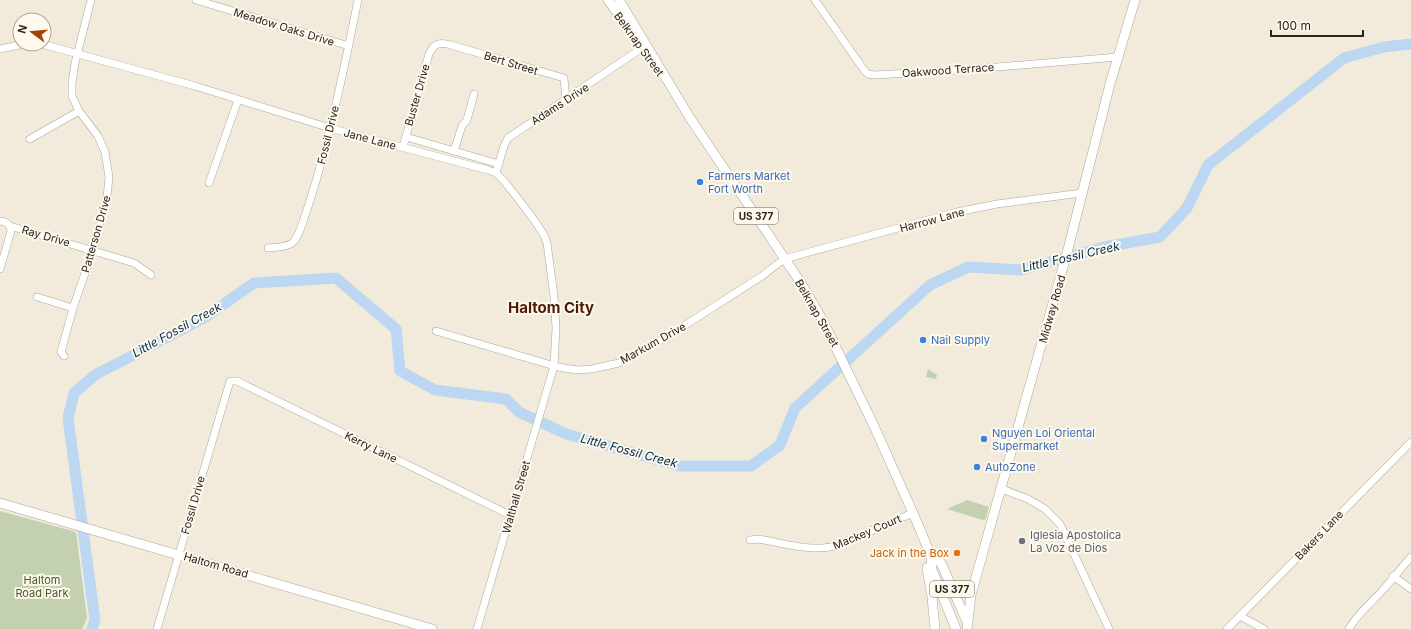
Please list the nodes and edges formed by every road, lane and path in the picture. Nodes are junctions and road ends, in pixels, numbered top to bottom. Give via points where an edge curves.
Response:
1 (91, 0) edge
2 (196, 0) edge
3 (358, 0) edge
4 (608, 0) edge
5 (619, 0) edge
6 (815, 0) edge
7 (1136, 0) edge
8 (436, 45) joint
9 (12, 46) edge
10 (52, 46) edge
11 (349, 46) junction
12 (642, 48) junction
13 (0, 49) edge
14 (78, 53) junction
15 (1118, 58) junction
16 (671, 87) junction
17 (474, 94) dead end
18 (238, 100) junction
19 (566, 100) junction
20 (79, 111) junction
21 (330, 128) junction
22 (30, 139) dead end
23 (404, 142) junction
24 (454, 151) junction
25 (496, 164) junction
26 (496, 173) junction
27 (209, 184) dead end
28 (1082, 193) junction
29 (0, 221) edge
30 (10, 226) junction
31 (268, 248) dead end
32 (93, 250) junction
33 (784, 259) junction
34 (0, 269) edge
35 (151, 275) dead end
36 (37, 297) dead end
37 (73, 308) junction
38 (436, 332) dead end
39 (64, 356) dead end
40 (554, 366) junction
41 (230, 381) joint
42 (1411, 442) edge
43 (1002, 489) junction
44 (0, 503) edge
45 (913, 513) junction
46 (510, 515) junction
47 (922, 533) junction
48 (750, 540) dead end
49 (178, 554) junction
50 (932, 556) junction
51 (1411, 557) edge
52 (1393, 576) junction
53 (1411, 589) edge
54 (971, 595) junction
55 (960, 606) junction
56 (1240, 616) junction
57 (954, 628) edge
58 (969, 628) edge
59 (157, 629) edge
60 (432, 629) edge
61 (477, 629) edge
62 (935, 629) edge
63 (1109, 629) edge
64 (1227, 629) edge
65 (1264, 629) edge
66 (1349, 629) edge

1 - 14 street, Patterson Drive
2 - 11 street, Meadow Oaks Drive
3 - 11 street, Fossil Drive
4 - 12 main road, Belknap Street / US 377
5 - 16 main road, Belknap Street / US 377
6 - 15 street, Oakwood Terrace via 868,74
7 - 15 main road, Midway Road
8 - 19 street, Bert Street via 451,45 564,78
8 - 23 street, Buster Drive via 429,54
9 - 13 street
10 - 14 street, Jane Lane
11 - 21 street, Fossil Drive
12 - 16 main road, Belknap Street / US 377
12 - 19 street, Adams Drive
14 - 18 street, Jane Lane
14 - 20 street, Patterson Drive via 72,96
15 - 28 main road, Midway Road
16 - 33 main road, Belknap Street / US 377
17 - 24 street via 467,120 462,126
18 - 21 street, Jane Lane
18 - 27 street
19 - 25 street, Adams Drive via 508,138
20 - 22 street
20 - 32 street, Patterson Drive via 98,136 105,152 109,177 107,197
21 - 23 street, Jane Lane
21 - 31 street, Fossil Drive via 320,170 296,237 292,243 285,246
23 - 24 street
23 - 26 street, Jane Lane
24 - 25 street
25 - 26 street, Adams Drive
26 - 40 street, Jane Lane via 532,217 548,244 556,328
28 - 33 street, Harrow Lane via 957,212
28 - 43 main road, Midway Road
29 - 30 street, Ray Drive
30 - 32 street, Ray Drive
30 - 34 street via 11,232
32 - 35 street, Ray Drive via 134,263
32 - 37 street, Patterson Drive
33 - 40 street, Markum Drive via 665,338 620,363 577,370
33 - 45 main road, Belknap Street / US 377 via 837,347
36 - 37 street
37 - 39 street, Patterson Drive via 61,352
38 - 40 street, Markum Drive
40 - 46 street, Walthall Street
41 - 46 street, Kerry Lane via 237,381
41 - 49 street, Fossil Drive
42 - 56 street, Bakers Lane
43 - 54 main road, Midway Road
43 - 63 street via 1045,509 1060,524
44 - 49 main road, Haltom Road
45 - 47 main road, Belknap Street / US 377
45 - 48 street, Mackey Court via 828,548
46 - 61 street, Walthall Street
47 - 50 main road, Belknap Street / US 377
47 - 62 main road
49 - 59 street, Fossil Drive
49 - 60 main road, Haltom Road
50 - 55 main road, Belknap Street / US 377 via 941,563
50 - 57 main road, Belknap Street / US 377 via 932,570
51 - 52 street
52 - 53 street
52 - 66 street
54 - 55 main road, Midway Road
54 - 58 main road, Midway Road
55 - 57 main road
55 - 58 main road, Belknap Street / US 377
56 - 64 street, Bakers Lane
56 - 65 street

